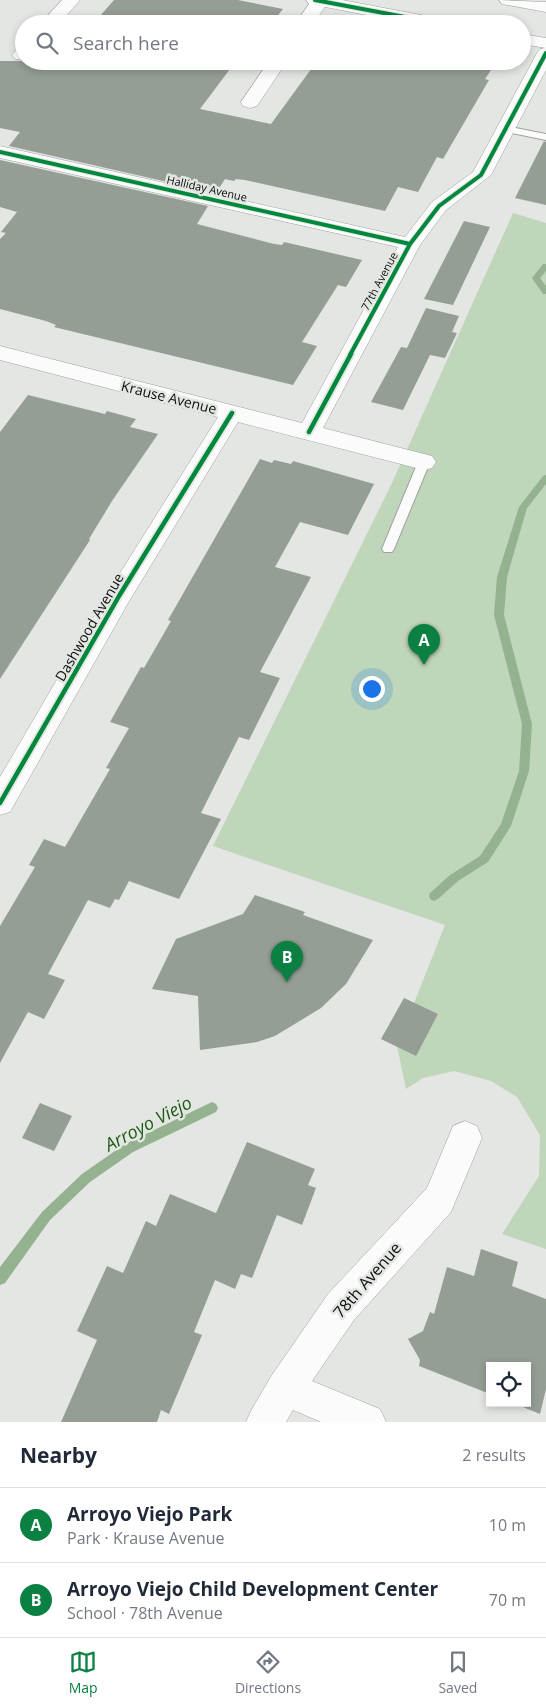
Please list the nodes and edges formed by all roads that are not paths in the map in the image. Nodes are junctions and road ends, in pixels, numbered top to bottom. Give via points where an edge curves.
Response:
1 (71, 0) edge
2 (318, 0) edge
3 (508, 0) edge
4 (546, 7) edge
5 (58, 15) edge
6 (309, 15) edge
7 (396, 15) edge
8 (531, 40) edge
9 (546, 43) edge
10 (546, 53) edge
11 (272, 70) edge
12 (250, 102) dead end
13 (505, 129) junction
14 (546, 137) edge
15 (0, 152) edge
16 (410, 244) junction
17 (0, 353) edge
18 (232, 413) junction
19 (309, 432) junction
20 (424, 462) joint
21 (388, 548) dead end
22 (0, 803) edge
23 (465, 1138) dead end
24 (286, 1388) junction
25 (265, 1422) edge
26 (366, 1422) edge

1 - 5 street
2 - 6 street
2 - 7 street
3 - 4 street
8 - 9 street
10 - 13 street, 77th Avenue
11 - 12 street
13 - 14 lane
13 - 16 street, 77th Avenue via 481,175 439,206
15 - 16 street, Halliday Avenue
16 - 19 street, 77th Avenue
17 - 18 street, Krause Avenue
18 - 19 street, Krause Avenue
18 - 22 street, Dashwood Avenue via 119,596
19 - 20 street, Krause Avenue
20 - 21 lane
23 - 24 street, 78th Avenue via 438,1200 341,1307
24 - 25 street, 78th Avenue
24 - 26 street

